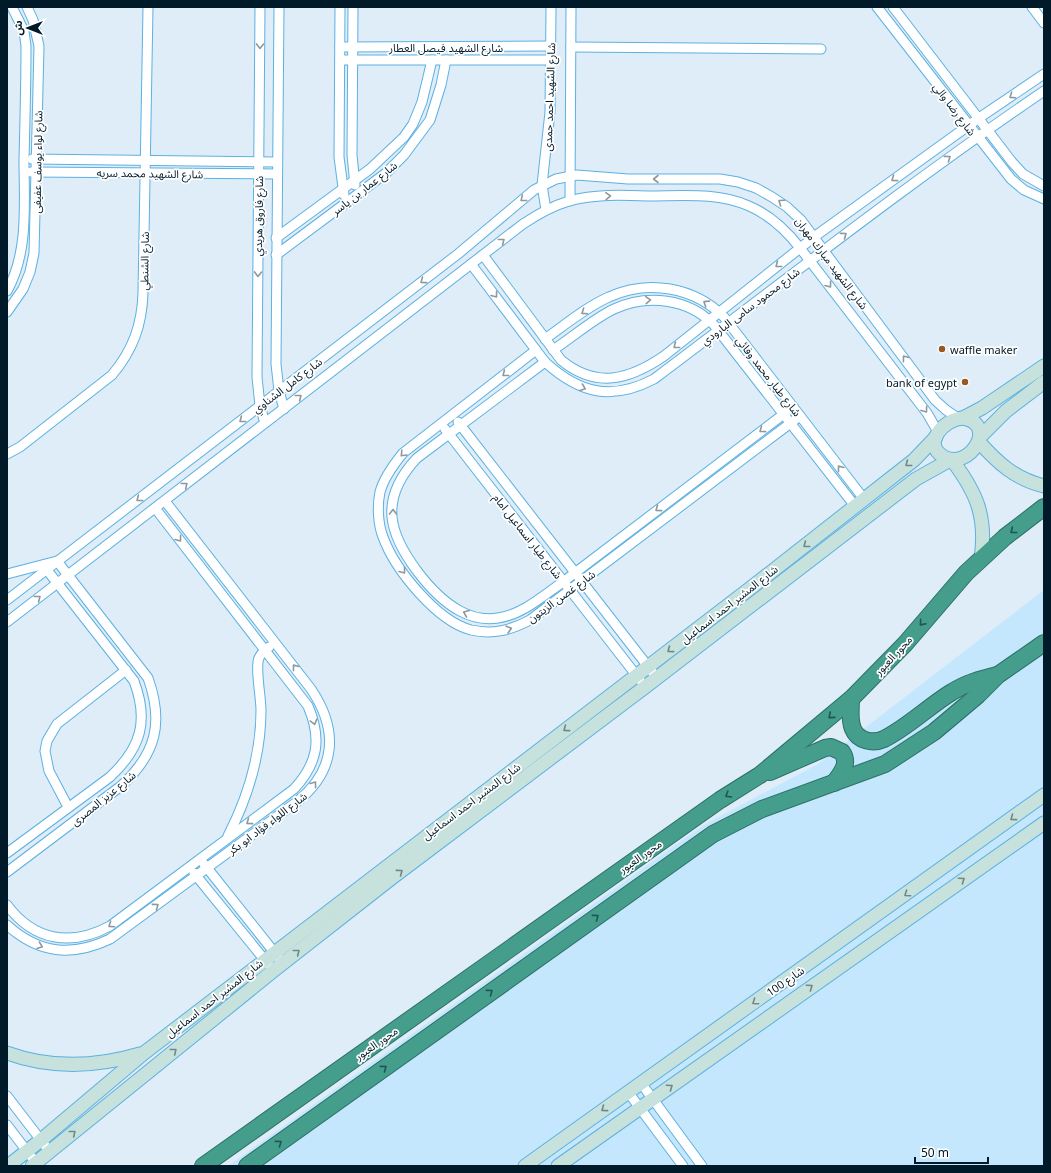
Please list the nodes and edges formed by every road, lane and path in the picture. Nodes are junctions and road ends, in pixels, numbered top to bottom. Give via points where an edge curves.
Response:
1 (12, 7) edge
2 (27, 7) edge
3 (260, 7) edge
4 (279, 7) edge
5 (340, 7) edge
6 (353, 7) edge
7 (552, 7) edge
8 (571, 7) edge
9 (877, 7) edge
10 (893, 7) edge
11 (1032, 7) edge
12 (147, 10) edge
13 (1044, 23) edge
14 (551, 46) junction
15 (340, 47) junction
16 (353, 47) junction
17 (571, 47) junction
18 (821, 49) dead end
19 (340, 60) junction
20 (353, 60) junction
21 (432, 60) junction
22 (446, 60) junction
23 (551, 60) junction
24 (1044, 74) edge
25 (1044, 91) edge
26 (979, 118) junction
27 (968, 126) junction
28 (987, 130) junction
29 (977, 137) junction
30 (24, 159) junction
31 (37, 159) junction
32 (146, 160) junction
33 (259, 162) junction
34 (277, 162) junction
35 (906, 170) junction
36 (24, 172) junction
37 (37, 172) junction
38 (145, 173) junction
39 (259, 174) junction
40 (277, 174) junction
41 (570, 176) junction
42 (354, 182) junction
43 (915, 182) junction
44 (542, 185) junction
45 (1044, 186) edge
46 (342, 190) junction
47 (357, 195) junction
48 (1044, 199) edge
49 (570, 201) junction
50 (346, 203) junction
51 (546, 210) junction
52 (814, 237) junction
53 (276, 238) junction
54 (800, 248) junction
55 (823, 250) junction
56 (276, 255) junction
57 (483, 255) junction
58 (810, 260) junction
59 (471, 264) junction
60 (7, 291) edge
61 (624, 291) junction
62 (629, 303) junction
63 (7, 312) edge
64 (718, 312) junction
65 (709, 320) junction
66 (728, 323) junction
67 (718, 330) junction
68 (545, 339) junction
69 (536, 350) junction
70 (553, 350) junction
71 (545, 362) junction
72 (1044, 366) edge
73 (1044, 382) edge
74 (279, 391) junction
75 (260, 406) junction
76 (793, 407) junction
77 (284, 409) junction
78 (452, 414) junction
79 (783, 414) junction
80 (800, 416) junction
81 (961, 418) junction
82 (265, 423) junction
83 (441, 423) junction
84 (791, 424) junction
85 (461, 425) junction
86 (449, 434) junction
87 (937, 435) junction
88 (979, 440) junction
89 (7, 454) edge
90 (951, 460) junction
91 (1044, 486) edge
92 (165, 501) junction
93 (860, 502) junction
94 (1044, 507) edge
95 (155, 508) junction
96 (981, 559) junction
97 (58, 561) junction
98 (47, 570) junction
99 (575, 573) junction
100 (7, 574) edge
101 (69, 575) junction
102 (563, 582) junction
103 (582, 582) junction
104 (58, 583) junction
105 (570, 590) junction
106 (439, 595) junction
107 (7, 600) edge
108 (430, 604) junction
109 (7, 622) edge
110 (275, 642) junction
111 (1044, 643) edge
112 (265, 650) junction
113 (648, 667) junction
114 (126, 670) junction
115 (998, 675) junction
116 (636, 676) junction
117 (657, 678) junction
118 (645, 687) junction
119 (851, 699) junction
120 (760, 775) junction
121 (834, 783) junction
122 (1044, 795) edge
123 (68, 807) junction
124 (1044, 823) edge
125 (226, 839) junction
126 (7, 853) edge
127 (200, 859) junction
128 (189, 867) junction
129 (207, 869) junction
130 (7, 872) edge
131 (197, 876) junction
132 (7, 905) edge
133 (7, 925) edge
134 (269, 956) junction
135 (278, 967) junction
136 (7, 1053) edge
137 (144, 1053) junction
138 (641, 1083) junction
139 (628, 1092) junction
140 (7, 1096) edge
141 (653, 1098) junction
142 (641, 1107) junction
143 (7, 1125) edge
144 (41, 1140) junction
145 (27, 1151) junction
146 (50, 1152) junction
147 (34, 1164) edge
148 (8, 1166) edge
149 (203, 1166) edge
150 (247, 1166) edge
151 (525, 1166) edge
152 (558, 1166) edge
153 (683, 1166) edge
154 (702, 1166) edge

1 - 30 street, شارع لواء يوسف عفيفى via 24,31 26,46
2 - 31 street, شارع لواء يوسف عفيفى via 35,26 39,46
3 -> 33 street, شارع فاروق هريدي
4 - 34 street, شارع فاروق هريدي
5 - 15 street
6 - 16 street
7 - 14 street, شارع الشهيد احمد حمدى
8 - 17 street, شارع الشهيد احمد حمدى
9 - 27 street, شارع رضا والي
10 - 26 street, شارع رضا والي
11 - 13 street
12 - 32 street, شارع الشنطي
14 - 16 street, شارع الشهيد فيصل العطار
14 - 23 street, شارع الشهيد احمد حمدى
15 - 16 street, شارع الشهيد فيصل العطار
15 - 19 street
16 - 20 street
17 - 18 street
17 - 41 street, شارع الشهيد احمد حمدى
19 - 20 street, شارع الشهيد فيصل العطار
19 - 46 street via 339,162
20 - 21 street, شارع الشهيد فيصل العطار
20 - 42 street
21 - 22 street, شارع الشهيد فيصل العطار
21 - 42 street, شارع عمار بن ياسر via 422,102 412,124 394,148
22 - 23 street, شارع الشهيد فيصل العطار
22 - 47 street, شارع عمار بن ياسر via 435,108 424,130 393,167
23 - 44 street, شارع الشهيد احمد حمدى via 550,130
24 -> 26 street, شارع محمود سامى البارودي
25 - 28 street, شارع محمود سامى البارودي
26 - 27 street, شارع محمود سامى البارودي
26 - 28 street, شارع رضا والي
27 - 29 street, شارع رضا والي
27 - 35 street, شارع محمود سامى البارودي
28 - 29 street, شارع محمود سامى البارودي
28 - 45 street, شارع رضا والي via 1023,174 1036,184
43 -> 29 street, شارع محمود سامى البارودي
29 - 48 street, شارع رضا والي via 1011,180 1024,190
30 - 31 street, شارع الشهيد محمد سريه
30 - 36 street, شارع لواء يوسف عفيفى
31 - 32 street, شارع الشهيد محمد سريه
31 - 37 street, شارع لواء يوسف عفيفى
32 - 33 street, شارع الشهيد محمد سريه
32 - 38 street, شارع الشنطي
33 - 34 street, شارع الشهيد محمد سريه
33 - 39 street, شارع فاروق هريدي
34 - 40 street, شارع فاروق هريدي
35 - 43 street
35 -> 52 street, شارع محمود سامى البارودي
36 - 37 street, شارع الشهيد محمد سريه
36 - 60 street, شارع لواء يوسف عفيفى via 21,250 18,266
37 - 38 street, شارع الشهيد محمد سريه
37 - 63 street, شارع لواء يوسف عفيفى via 34,253 30,272 23,289
38 - 39 street, شارع الشهيد محمد سريه
38 - 89 street, شارع الشنطي via 143,311 133,345 112,375
39 - 40 street, شارع الشهيد محمد سريه
39 -> 75 street, شارع فاروق هريدي via 257,377
40 - 53 street, شارع فاروق هريدي
41 - 44 street, شارع كامل الشناوي
41 - 49 street, شارع الشهيد احمد حمدى
52 -> 41 street, شارع الشهيد مبارك مهران via 788,207 756,188 738,182 705,178 635,179
42 - 46 street, شارع عمار بن ياسر
42 - 47 street
55 -> 43 street, شارع محمود سامى البارودي
44 - 51 street, شارع الشهيد احمد حمدى
44 -> 74 street, شارع كامل الشناوي via 458,254
46 - 50 street
46 - 53 street, شارع عمار بن ياسر
47 - 50 street, شارع عمار بن ياسر
49 - 51 street, شارع كامل الشناوي
49 -> 54 street, شارع الشهيد مبارك مهران via 618,195 721,197 751,206 765,214 789,234
50 - 56 street, شارع عمار بن ياسر
57 -> 51 street, شارع كامل الشناوي
52 - 54 street, شارع محمود سامى البارودي
52 - 55 street, شارع الشهيد مبارك مهران
53 - 56 street, شارع فاروق هريدي
54 - 58 street, شارع الشهيد مبارك مهران
54 -> 64 street, شارع محمود سامى البارودي
55 - 58 street, شارع محمود سامى البارودي
81 -> 55 street, شارع الشهيد مبارك مهران via 946,410 936,400
56 - 74 street, شارع فاروق هريدي via 276,364
57 - 59 street, شارع كامل الشناوي
57 - 68 street, شارع محمود سامى البارودي
58 - 66 street, شارع محمود سامى البارودي
58 -> 87 street, شارع الشهيد مبارك مهران via 927,413
59 -> 69 street, شارع محمود سامى البارودي
77 -> 59 street, شارع كامل الشناوي
61 - 62 street
64 -> 61 street, شارع طيار محمد وفائي via 705,301 674,289 646,288
61 -> 68 street, شارع طيار محمد وفائي via 597,304
62 -> 65 street, شارع طيار محمد وفائي via 650,300 671,302 698,311
62 - 70 street, شارع طيار محمد وفائي via 613,310
64 - 65 street, شارع محمود سامى البارودي
64 - 66 street, شارع طيار محمد وفائي
65 - 67 street, شارع طيار محمد وفائي
65 -> 70 street, شارع محمود سامى البارودي via 654,362 621,377 596,378 584,375 566,365
66 - 67 street, شارع محمود سامى البارودي
66 - 76 street, شارع طيار محمد وفائي
71 -> 67 street, شارع محمود سامى البارودي via 558,374 588,390 622,392 654,379
67 - 79 street, شارع طيار محمد وفائي
68 - 70 street, شارع محمود سامى البارودي
69 - 71 street, شارع محمود سامى البارودي
69 -> 78 street, شارع غصن الزيتون
71 - 85 street, شارع غصن الزيتون
72 - 81 street via 982,408
73 - 88 street via 1006,410
74 - 75 street, شارع كامل الشناوي
74 - 77 street, شارع فاروق هريدي
75 - 82 street, شارع فاروق هريدي
75 -> 97 street, شارع كامل الشناوي
76 - 79 street, شارع غصن الزيتون
76 - 80 street, شارع طيار محمد وفائي
77 - 82 street, شارع كامل الشناوي
78 - 83 street, شارع غصن الزيتون
78 - 85 street, شارع طيار اسماعيل امام
79 - 84 street, شارع طيار محمد وفائي
79 -> 99 street, شارع غصن الزيتون
80 - 84 street, شارع غصن الزيتون
93 -> 80 street, شارع طيار محمد وفائي
81 - 87 street via 944,424
81 - 88 street via 975,424
92 -> 82 street, شارع كامل الشناوي
83 - 86 street, شارع طيار اسماعيل امام
83 -> 108 street, شارع غصن الزيتون via 403,453 392,467 380,492 379,518 382,536 401,569
84 - 93 street, شارع طيار محمد وفائي
84 - 103 street, شارع غصن الزيتون
85 - 86 street, شارع غصن الزيتون
85 - 99 street, شارع طيار اسماعيل امام
86 - 102 street, شارع طيار اسماعيل امام
106 -> 86 street, شارع غصن الزيتون via 401,546 392,517 397,485 406,470 417,458
87 - 90 street via 938,452
87 -> 93 street, شارع المشير احمد اسماعيل via 914,460
88 - 90 street via 970,453
88 - 91 street via 1010,473
90 - 96 street via 967,480 980,508 984,532
90 - 117 street, شارع المشير احمد اسماعيل via 916,479
92 - 95 street, شارع كامل الشناوي
92 - 110 street, شارع اللواء فؤاد ابو بكر
93 -> 113 street, شارع المشير احمد اسماعيل
94 -> 96 highway, محور العبور
95 - 101 street, شارع كامل الشناوي
95 -> 112 street, شارع اللواء فؤاد ابو بكر
96 -> 119 highway, محور العبور via 878,673
97 - 98 street, شارع كامل الشناوي
97 - 100 street
97 - 101 street, شارع عزيز المصرى
98 - 104 street, شارع عزيز المصرى
98 - 107 street, شارع كامل الشناوي
99 - 102 street, شارع غصن الزيتون
99 - 103 street, شارع طيار اسماعيل امام
101 - 104 street, شارع كامل الشناوي
101 - 130 street, شارع عزيز المصرى via 148,678 155,697 157,717 154,737 147,756 131,777
102 - 105 street, شارع طيار اسماعيل امام
102 -> 106 street, شارع غصن الزيتون via 530,605 498,618 466,614
103 - 105 street, شارع غصن الزيتون
103 - 113 street, شارع طيار اسماعيل امام
109 -> 104 street, شارع كامل الشناوي
104 - 114 street, شارع عزيز المصرى
108 -> 105 street, شارع غصن الزيتون via 456,624 471,630 501,631 530,620
105 - 116 street, شارع طيار اسماعيل امام
106 - 108 street
110 - 112 street
129 -> 110 street, شارع اللواء فؤاد ابو بكر via 306,795 319,779 327,759 330,740 322,704
111 - 115 highway
112 - 125 street via 258,662 261,711 258,749 243,805
112 -> 125 street, شارع اللواء فؤاد ابو بكر via 308,706 317,738 315,754 310,767 294,789
113 - 116 street, شارع المشير احمد اسماعيل
113 - 117 street, شارع طيار اسماعيل امام
114 - 123 street, شارع عزيز المصرى via 134,681 142,715 140,733 133,750 110,777
114 - 123 street via 57,724 47,741 47,766
115 - 119 highway via 977,680 952,692 884,739 876,741 867,741 853,731 850,722
115 - 121 highway via 956,715 910,749 885,764
116 - 118 street, شارع طيار اسماعيل امام
116 -> 134 street, شارع المشير احمد اسماعيل
117 - 118 street, شارع المشير احمد اسماعيل
135 -> 118 street, شارع المشير احمد اسماعيل
119 -> 120 highway, محور العبور
120 - 121 highway via 831,747 842,752 846,762 845,768
120 -> 149 highway, محور العبور via 720,800
150 -> 121 highway via 713,834 762,809
122 -> 138 street, شارع 100
123 - 126 street, شارع عزيز المصرى
141 -> 124 street, شارع 100
125 - 127 street, شارع اللواء فؤاد ابو بكر
127 - 128 street, شارع اللواء فؤاد ابو بكر
127 - 129 street
128 - 131 street
128 -> 132 street, شارع اللواء فؤاد ابو بكر via 110,926 82,938 59,938 37,932 24,924
129 - 131 street, شارع اللواء فؤاد ابو بكر
129 - 134 street
133 -> 131 street, شارع اللواء فؤاد ابو بكر via 32,943 48,948 74,950 96,946 116,936
131 - 134 street
134 - 135 street
134 - 137 street, شارع المشير احمد اسماعيل
146 -> 135 street, شارع المشير احمد اسماعيل
136 - 137 street via 36,1061 66,1065 114,1062
137 - 144 street, شارع المشير احمد اسماعيل
138 - 139 street, شارع 100
138 - 141 street
139 - 142 street
139 -> 151 street, شارع 100
140 - 144 street
141 - 142 street, شارع 100
141 - 154 street
142 - 152 street, شارع 100
142 - 153 street
143 - 145 street
144 - 145 street, شارع المشير احمد اسماعيل
144 - 146 street
145 - 147 street
145 - 148 street, شارع المشير احمد اسماعيل
146 - 147 street, شارع المشير احمد اسماعيل

